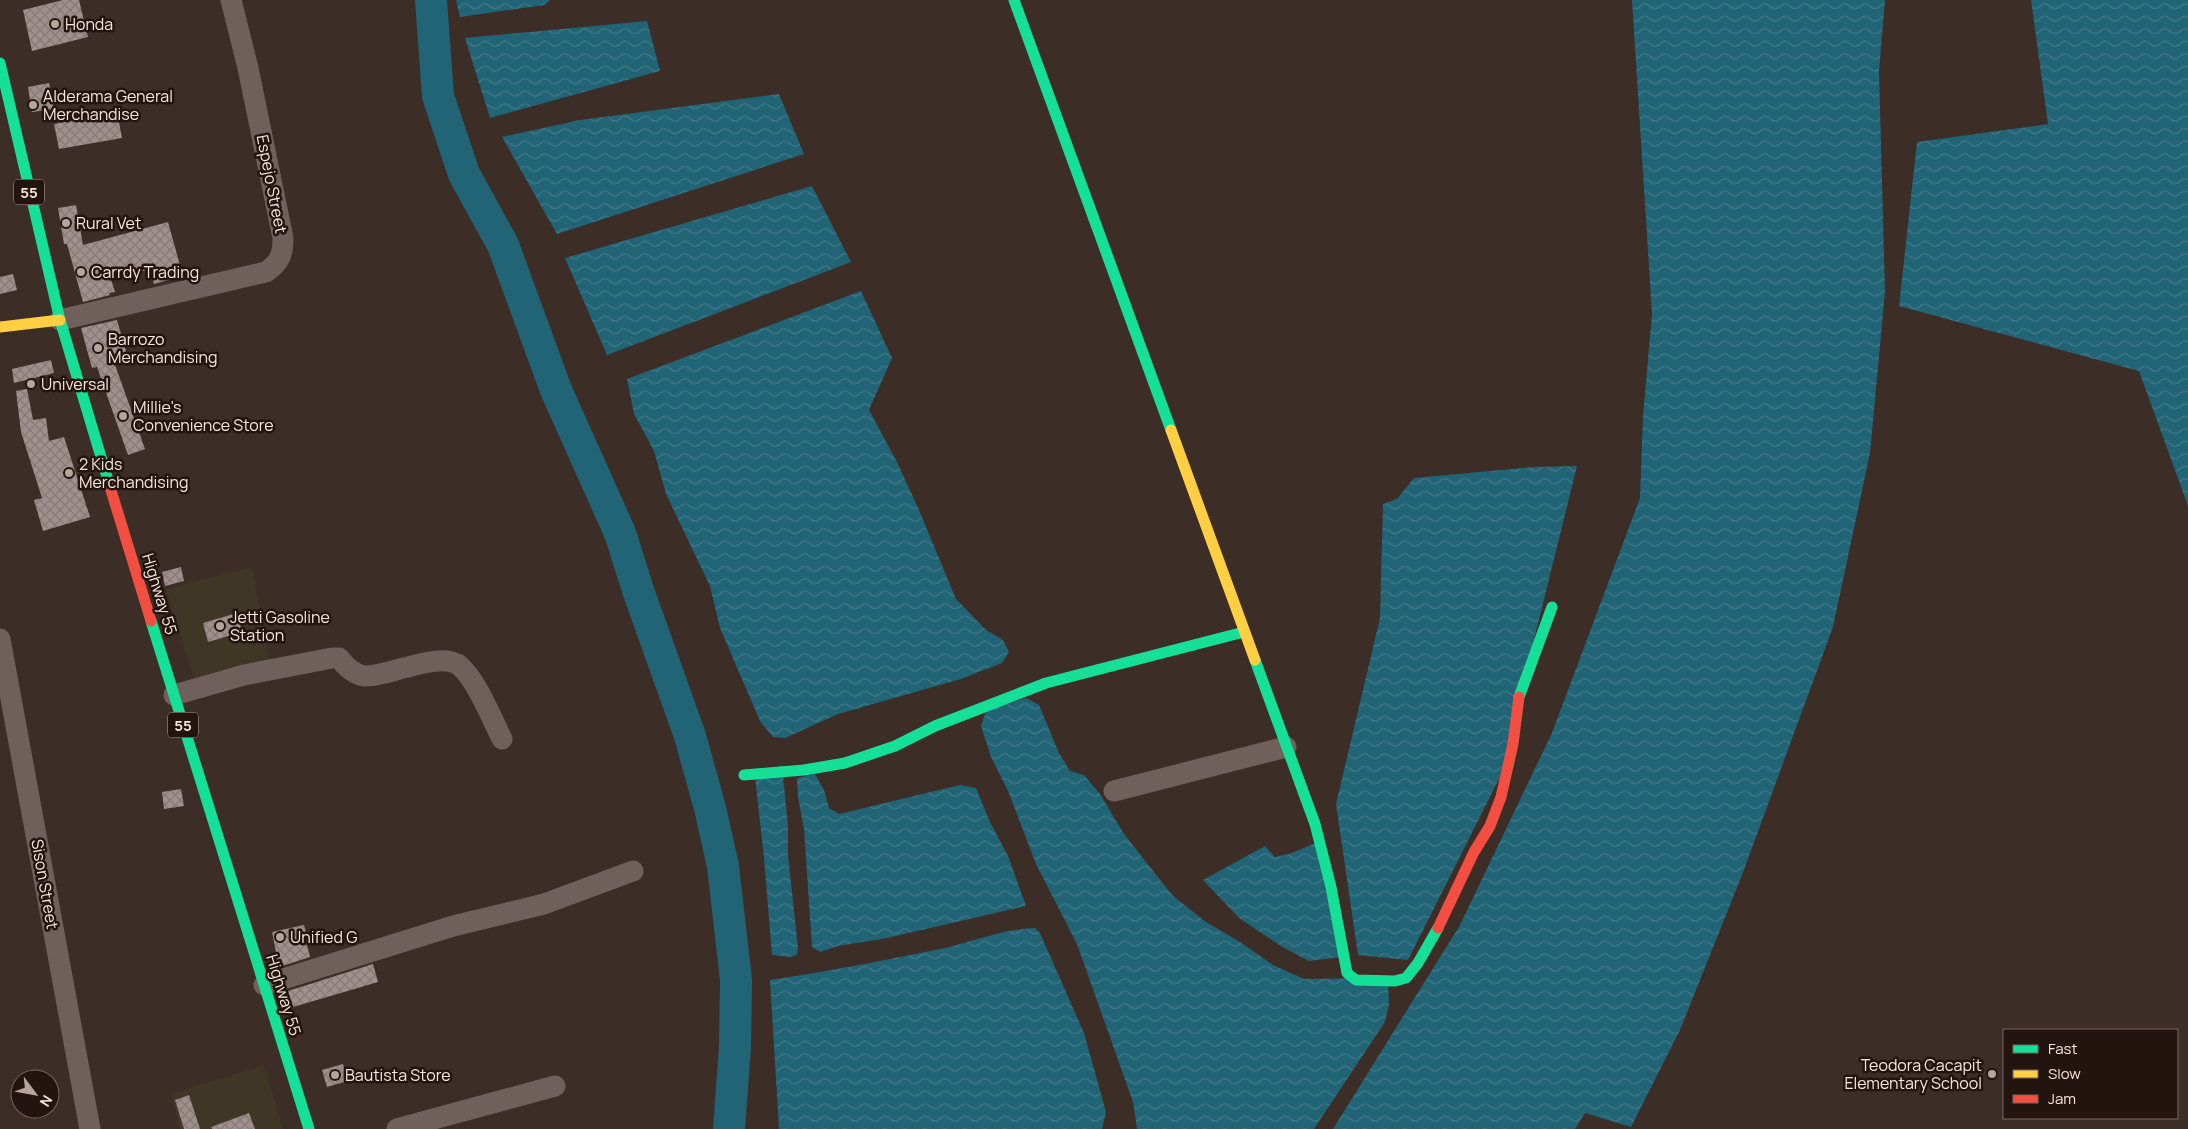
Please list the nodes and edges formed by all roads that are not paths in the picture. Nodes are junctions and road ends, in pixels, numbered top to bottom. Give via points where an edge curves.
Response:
1 (231, 0) edge
2 (1014, 0) edge
3 (0, 63) edge
4 (60, 320) junction
5 (0, 327) edge
6 (1552, 607) dead end
7 (1244, 632) junction
8 (0, 639) edge
9 (174, 695) junction
10 (502, 739) dead end
11 (1286, 747) junction
12 (744, 775) dead end
13 (1114, 791) dead end
14 (633, 871) dead end
15 (264, 985) junction
16 (555, 1086) dead end
17 (90, 1129) edge
18 (309, 1129) edge
19 (397, 1129) edge

1 - 4 street, Espejo Street via 283,238 280,260 266,272
2 - 7 main road
3 - 4 main road, Highway 55 / 55
4 - 5 main road
4 - 9 main road, Highway 55 / 55
6 - 11 main road via 1517,702 1513,744 1493,819 1444,917 1406,978 1396,981 1356,980 1347,973 1333,889 1320,838
7 - 11 main road
7 - 12 main road via 1046,683 935,726 895,746 845,763
8 - 17 street, Sison Street
9 - 10 street via 244,675 332,658 339,658 347,668 366,676 443,661 459,666 478,691
9 - 15 main road, Highway 55 / 55
11 - 13 street
14 - 15 street via 544,904 453,926
15 - 18 main road, Highway 55 / 55
16 - 19 street

